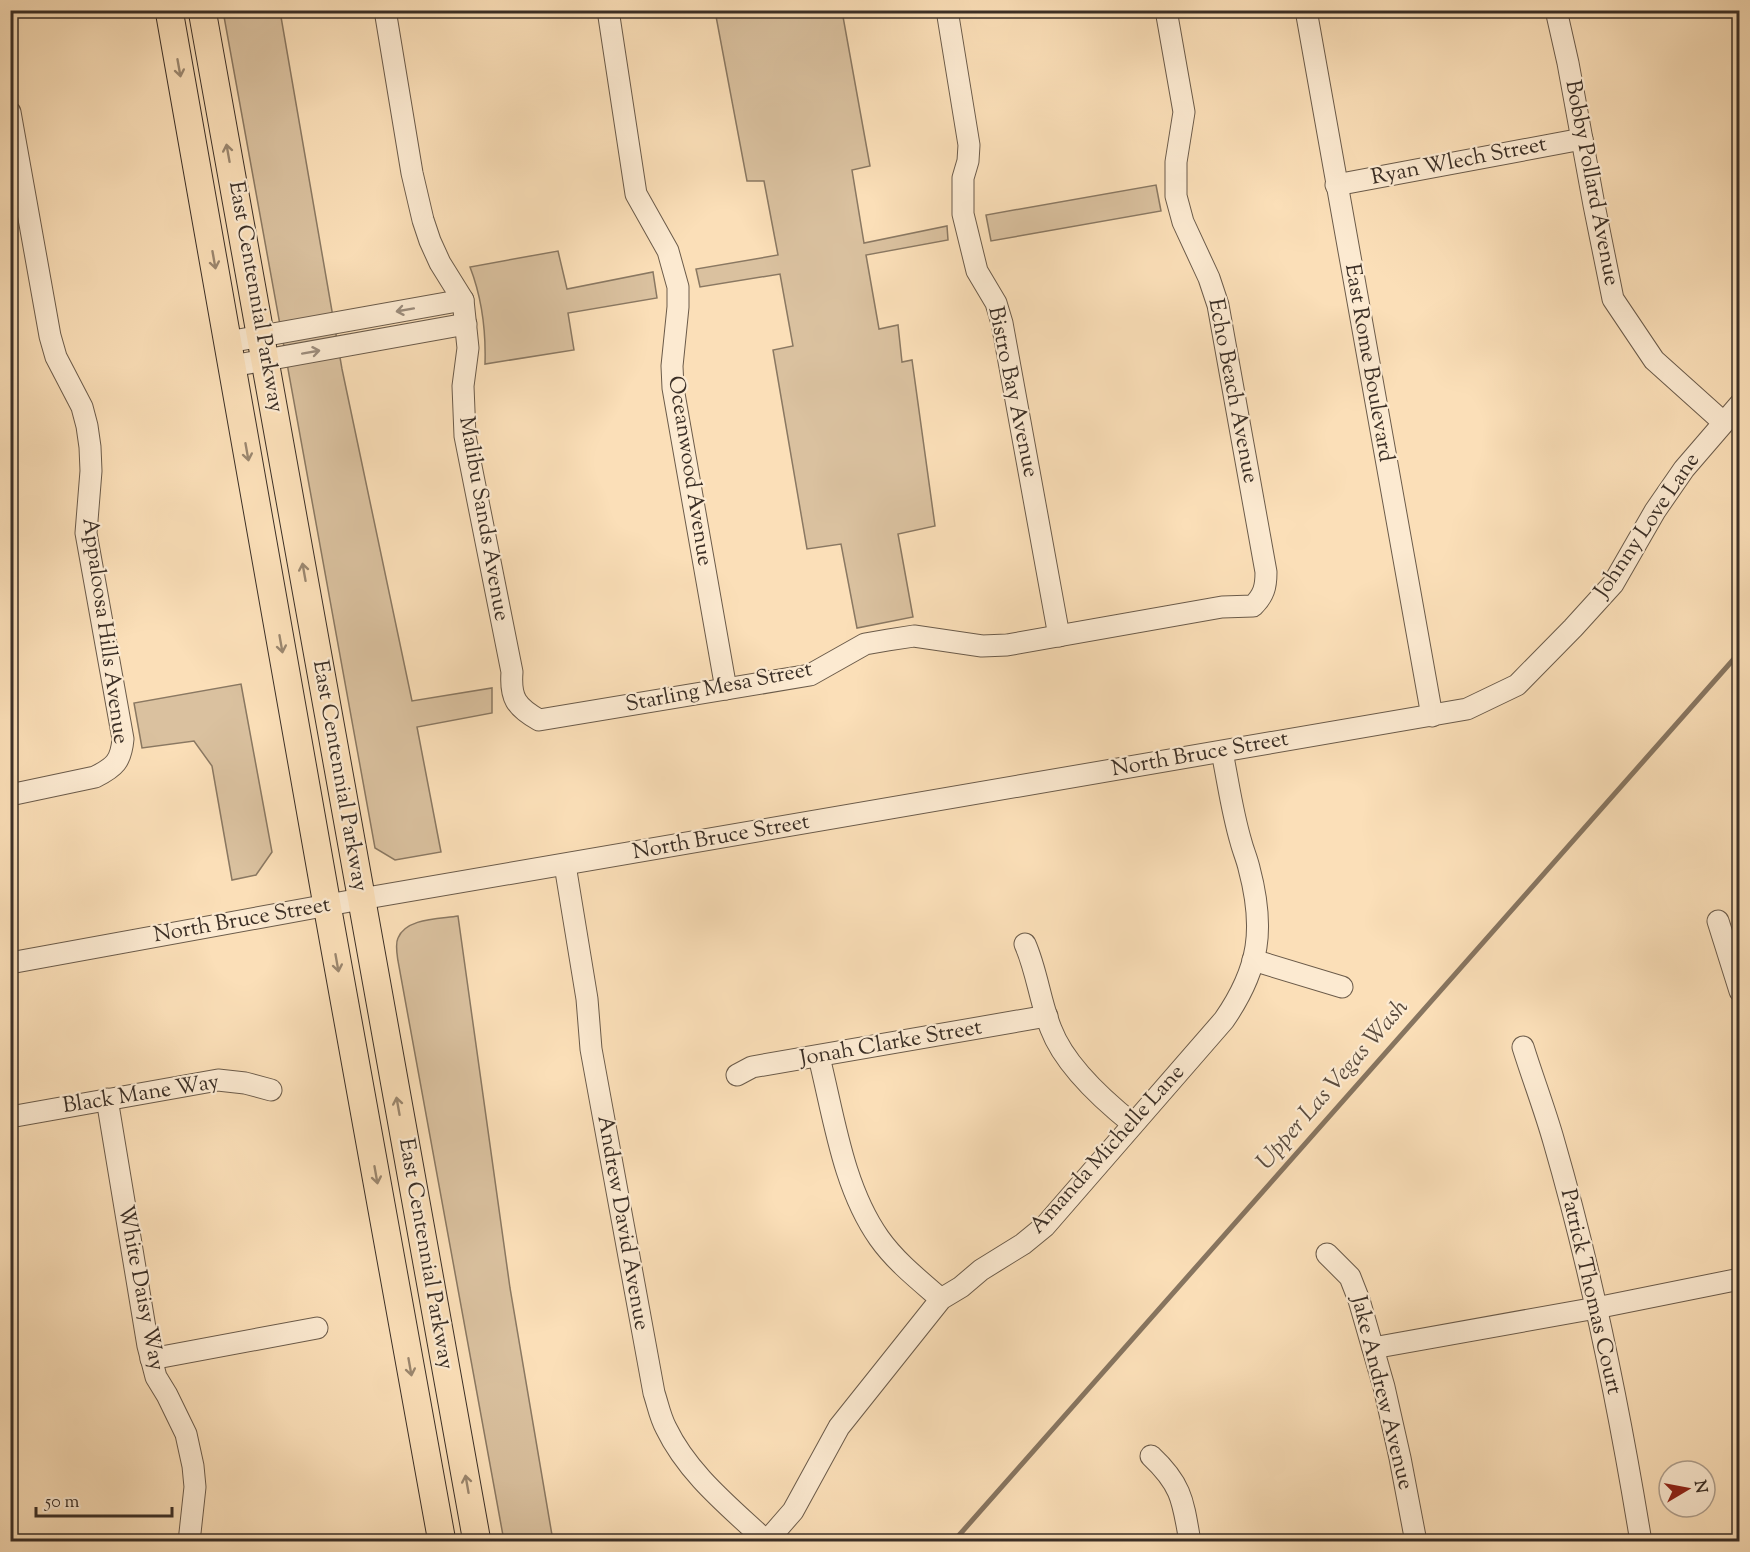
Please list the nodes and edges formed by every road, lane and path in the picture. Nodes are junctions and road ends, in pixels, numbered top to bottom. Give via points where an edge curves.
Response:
1 (169, 10) edge
2 (202, 10) edge
3 (385, 10) edge
4 (608, 10) edge
5 (947, 10) edge
6 (1166, 10) edge
7 (1306, 10) edge
8 (1556, 10) edge
9 (10, 112) edge
10 (1582, 139) junction
11 (1336, 185) junction
12 (463, 300) junction
13 (466, 324) junction
14 (264, 348) junction
15 (230, 354) junction
16 (1740, 404) edge
17 (1724, 422) junction
18 (1261, 598) joint
19 (1059, 636) junction
20 (726, 689) junction
21 (525, 712) joint
22 (1432, 716) junction
23 (1222, 752) junction
24 (10, 795) edge
25 (565, 865) junction
26 (361, 899) junction
27 (327, 905) junction
28 (1718, 921) dead end
29 (1025, 944) dead end
30 (1253, 960) junction
31 (10, 963) edge
32 (1342, 987) dead end
33 (1740, 991) edge
34 (1047, 1017) junction
35 (1522, 1047) dead end
36 (819, 1057) junction
37 (737, 1075) dead end
38 (271, 1090) dead end
39 (107, 1099) junction
40 (10, 1117) edge
41 (1133, 1124) junction
42 (1327, 1254) dead end
43 (1740, 1279) edge
44 (941, 1299) junction
45 (1596, 1308) junction
46 (317, 1328) dead end
47 (1373, 1348) junction
48 (151, 1359) junction
49 (1151, 1456) dead end
50 (766, 1541) edge
51 (189, 1542) edge
52 (442, 1542) edge
53 (477, 1542) edge
54 (1190, 1542) edge
55 (1416, 1542) edge
56 (1641, 1542) edge

1 -> 15 main road, East Centennial Parkway
14 -> 2 main road, East Centennial Parkway
3 - 12 street, Malibu Sands Avenue via 423,220 440,263
4 - 20 street, Oceanwood Avenue via 636,194 668,251 678,287 673,388
5 - 19 street, Bistro Bay Avenue via 969,138 962,194 966,229 977,271 996,303 1002,323
6 - 18 street, Echo Beach Avenue via 1184,112 1176,162 1176,196 1218,305 1266,572
7 - 11 street, East Rome Boulevard
8 - 10 street, Bobby Pollard Avenue
9 - 24 street, Appaloosa Hills Avenue via 56,357 82,407 89,436 91,471 86,533 123,739 122,753 108,771
10 - 11 street, Ryan Wlech Street
10 - 17 street, Bobby Pollard Avenue via 1613,299 1654,360
11 - 22 street, East Rome Boulevard
12 - 13 street, Malibu Sands Avenue
12 -> 14 street
14 -> 13 street
13 - 21 street, Malibu Sands Avenue via 465,436 512,672 511,688 516,703
14 - 15 street
26 -> 14 main road, East Centennial Parkway
15 -> 27 main road, East Centennial Parkway
16 - 17 street, Johnny Love Lane
17 - 22 street, Johnny Love Lane via 1671,487 1613,584 1540,662 1516,685 1488,700 1467,710
18 - 19 street, Starling Mesa Street via 1254,606 1222,607
19 - 20 street, Starling Mesa Street via 982,646 914,636 888,640 865,644 810,675
20 - 21 street, Starling Mesa Street via 551,719 539,720
22 - 23 street, North Bruce Street
23 - 25 street, North Bruce Street
23 - 30 street, Amanda Michelle Lane via 1259,921
25 - 26 street, North Bruce Street
25 - 50 street, Andrew David Avenue via 587,999 591,1049 654,1393 665,1427 682,1455
26 - 27 street, North Bruce Street
53 -> 26 main road, East Centennial Parkway
27 - 31 street, North Bruce Street
27 -> 52 main road, East Centennial Parkway
28 - 33 street
29 - 34 street
30 - 32 street
30 - 41 street, Amanda Michelle Lane via 1248,980 1224,1020
34 - 36 street, Jonah Clarke Street
34 - 41 street via 1052,1032 1079,1072 1099,1096
35 - 45 street, Patrick Thomas Court via 1554,1140
36 - 37 street, Jonah Clarke Street via 752,1067
36 - 44 street via 848,1172 867,1219 897,1260
38 - 39 street, Black Mane Way via 218,1080
39 - 40 street, Black Mane Way
39 - 48 street, White Daisy Way
41 - 44 street, Amanda Michelle Lane via 1045,1226
42 - 47 street, Jake Andrew Avenue via 1350,1277
43 - 45 street
44 - 50 street, Amanda Michelle Lane via 839,1427 793,1511
45 - 47 street
45 - 56 street, Patrick Thomas Court
46 - 48 street
47 - 55 street, Jake Andrew Avenue
48 - 51 street, White Daisy Way via 156,1377 186,1434 193,1466 195,1486
49 - 54 street via 1177,1486

